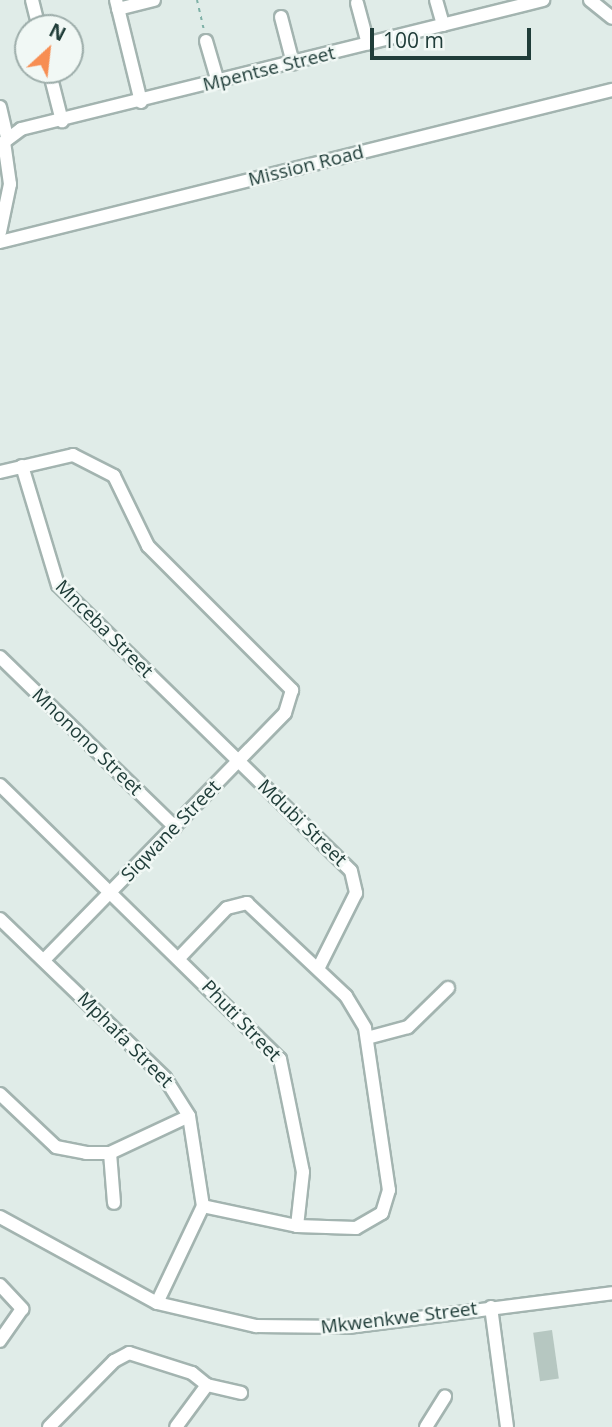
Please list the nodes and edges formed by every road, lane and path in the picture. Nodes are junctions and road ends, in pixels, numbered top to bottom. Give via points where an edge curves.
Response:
1 (154, 0) edge
2 (197, 0) edge
3 (436, 0) edge
4 (543, 0) edge
5 (590, 0) edge
6 (357, 3) dead end
7 (518, 3) edge
8 (117, 5) edge
9 (281, 17) dead end
10 (612, 18) edge
11 (443, 25) junction
12 (206, 41) joint
13 (368, 44) junction
14 (293, 63) junction
15 (218, 82) junction
16 (53, 84) edge
17 (612, 90) edge
18 (141, 102) junction
19 (0, 107) edge
20 (62, 121) junction
21 (4, 142) edge
22 (0, 232) edge
23 (0, 242) edge
24 (22, 466) junction
25 (0, 472) edge
26 (0, 657) edge
27 (238, 761) junction
28 (0, 785) edge
29 (175, 827) junction
30 (111, 893) junction
31 (0, 919) edge
32 (179, 958) junction
33 (44, 960) junction
34 (319, 967) junction
35 (448, 988) dead end
36 (367, 1038) junction
37 (0, 1094) edge
38 (189, 1116) junction
39 (110, 1153) junction
40 (114, 1203) dead end
41 (203, 1206) junction
42 (0, 1217) edge
43 (297, 1226) junction
44 (0, 1285) edge
45 (612, 1293) edge
46 (157, 1303) junction
47 (491, 1307) junction
48 (0, 1341) edge
49 (207, 1385) junction
50 (241, 1393) dead end
51 (445, 1396) dead end
52 (49, 1427) edge
53 (176, 1427) edge
54 (426, 1427) edge
55 (507, 1427) edge

1 - 8 street
2 - 12 path
3 - 11 street
4 - 7 street, Mpentse Street
5 - 10 street
6 - 13 street
7 - 11 street, Mpentse Street
8 - 18 street
9 - 14 street
11 - 13 street, Mpentse Street
12 - 15 street
13 - 14 street, Mpentse Street
14 - 15 street, Mpentse Street
15 - 18 street, Mpentse Street
16 - 20 street
17 - 23 street, Mission Road
18 - 20 street, Mpentse Street
19 - 21 street
20 - 21 street, Mpentse Street
21 - 22 street via 10,184
24 - 25 street
24 - 27 street, Mnceba Street via 51,576
24 - 27 street, Siqwane Street via 85,457 123,485 143,540 286,679 293,698
26 - 29 street, Mnonono Street
27 - 29 street, Siqwane Street
27 - 34 street, Mdubi Street via 355,878 353,899
28 - 30 street, Phuti Street
29 - 30 street, Siqwane Street
30 - 32 street, Phuti Street
30 - 33 street, Siqwane Street
31 - 33 street, Mphafa Street
32 - 34 street via 228,908 247,904
32 - 43 street, Phuti Street via 285,1068 303,1172
33 - 38 street, Mphafa Street via 165,1078
34 - 36 street via 355,1007
35 - 36 street via 408,1027
36 - 43 street via 389,1190 386,1208 356,1227
37 - 39 street via 56,1147
38 - 39 street
38 - 41 street, Mphafa Street
39 - 40 street
41 - 43 street
41 - 46 street
42 - 46 street, Mkwenkwe Street
44 - 48 street via 22,1310
45 - 47 street, Mkwenkwe Street
46 - 47 street, Mkwenkwe Street via 225,1321 307,1329
47 - 55 street
49 - 50 street
49 - 52 street via 192,1373 129,1353 114,1360
49 - 53 street
51 - 54 street

